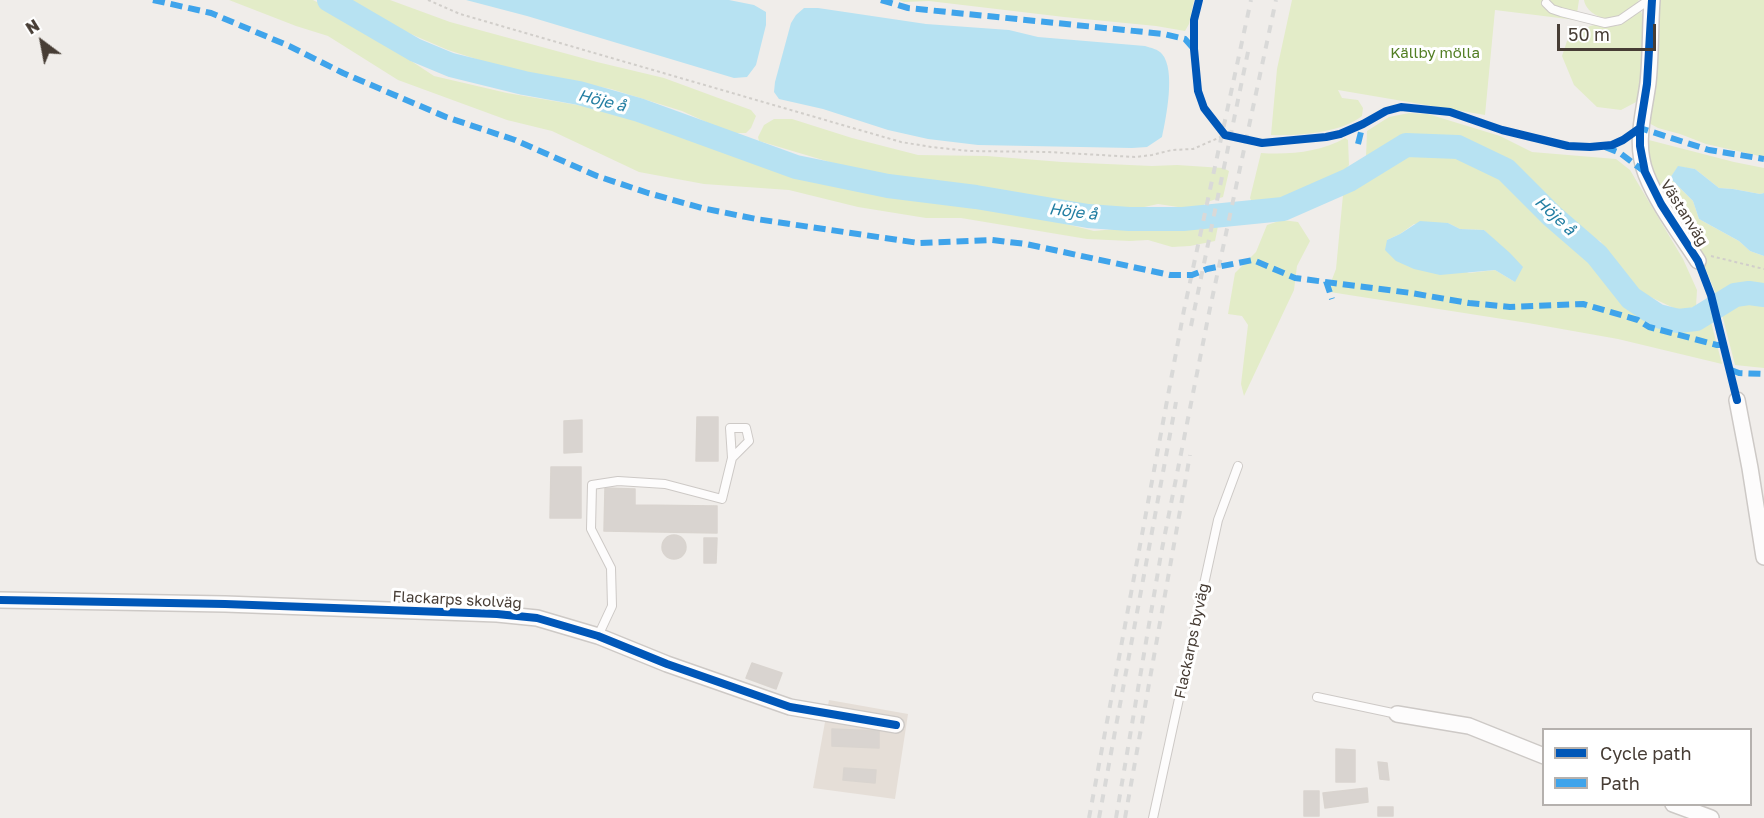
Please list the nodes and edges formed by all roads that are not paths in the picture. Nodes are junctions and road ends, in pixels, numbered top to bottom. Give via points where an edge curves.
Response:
1 (1650, 0) edge
2 (1546, 3) dead end
3 (1698, 261) road end
4 (1737, 400) dead end
5 (732, 458) dead end
6 (1238, 466) dead end
7 (1764, 557) edge
8 (0, 600) edge
9 (598, 636) junction
10 (1317, 697) dead end
11 (1397, 714) joint
12 (896, 724) dead end
13 (1542, 755) edge
14 (1678, 806) edge
15 (1153, 818) edge
16 (1711, 818) edge

1 - 2 lane via 1620,20 1605,23 1552,9
1 - 3 street, Västanväg via 1647,84 1640,128 1642,157 1650,184
4 - 7 street
5 - 9 lane via 722,499 665,484 618,481 592,485 591,529 611,568 612,606
6 - 15 lane, Flackarps byväg via 1218,520
8 - 9 street, Flackarps skolväg via 497,614 537,618
9 - 12 street, Flackarps skolväg via 790,707
10 - 11 lane
11 - 13 street via 1468,726
14 - 16 street

